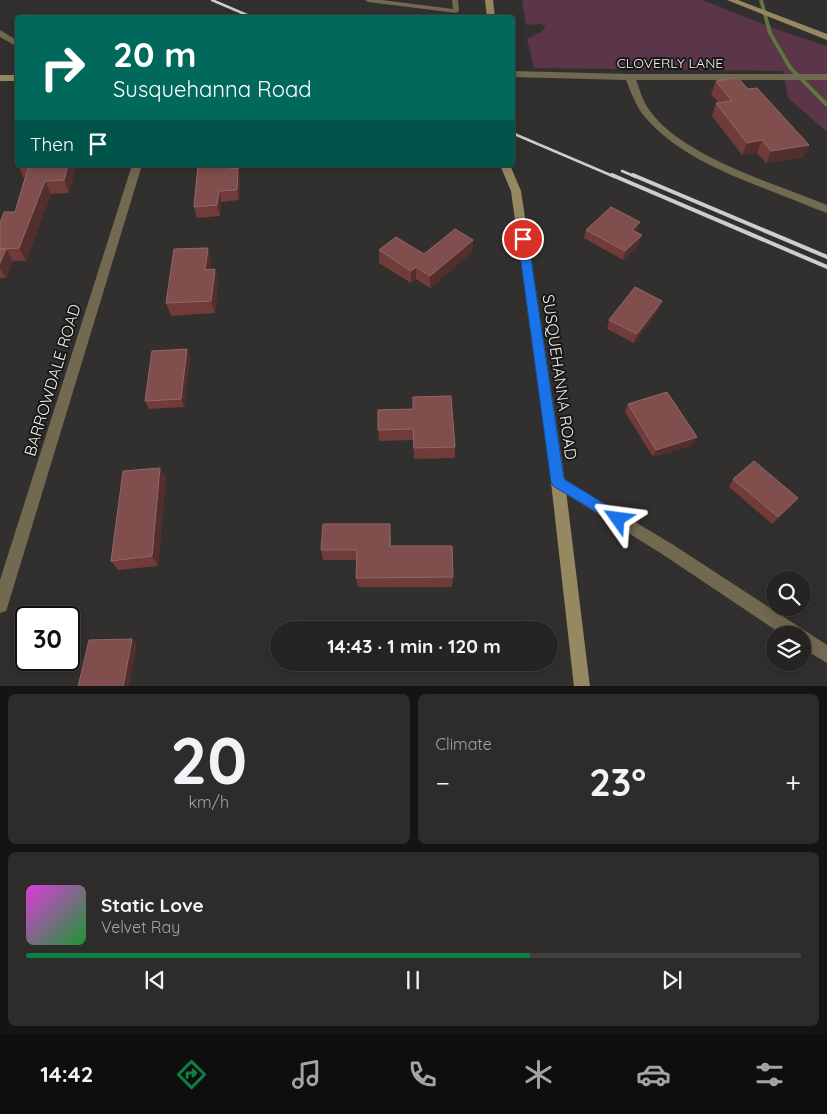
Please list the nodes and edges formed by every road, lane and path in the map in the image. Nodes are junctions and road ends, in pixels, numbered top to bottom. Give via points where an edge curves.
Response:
1 (368, 0) edge
2 (455, 0) edge
3 (489, 0) edge
4 (723, 0) edge
5 (731, 0) edge
6 (752, 10) junction
7 (491, 15) edge
8 (0, 34) edge
9 (827, 38) edge
10 (15, 43) edge
11 (515, 74) edge
12 (630, 77) junction
13 (827, 77) edge
14 (0, 78) edge
15 (15, 78) edge
16 (136, 167) edge
17 (505, 167) edge
18 (827, 209) edge
19 (558, 482) junction
20 (0, 605) edge
21 (783, 626) edge
22 (811, 644) edge
23 (827, 655) edge
24 (582, 686) edge

1 - 2 lane via 456,12
3 - 7 main road
4 - 6 main road
5 - 6 main road
6 - 9 main road
8 - 10 street
11 - 12 street, CLOVERLY LANE
12 - 13 street, CLOVERLY LANE
12 - 18 street via 647,114 679,144 718,164
14 - 15 main road
16 - 20 street, BARROWDALE ROAD
17 - 19 main road, SUSQUEHANNA ROAD via 516,191
19 - 21 street
19 - 24 main road, SUSQUEHANNA ROAD
22 - 23 street

